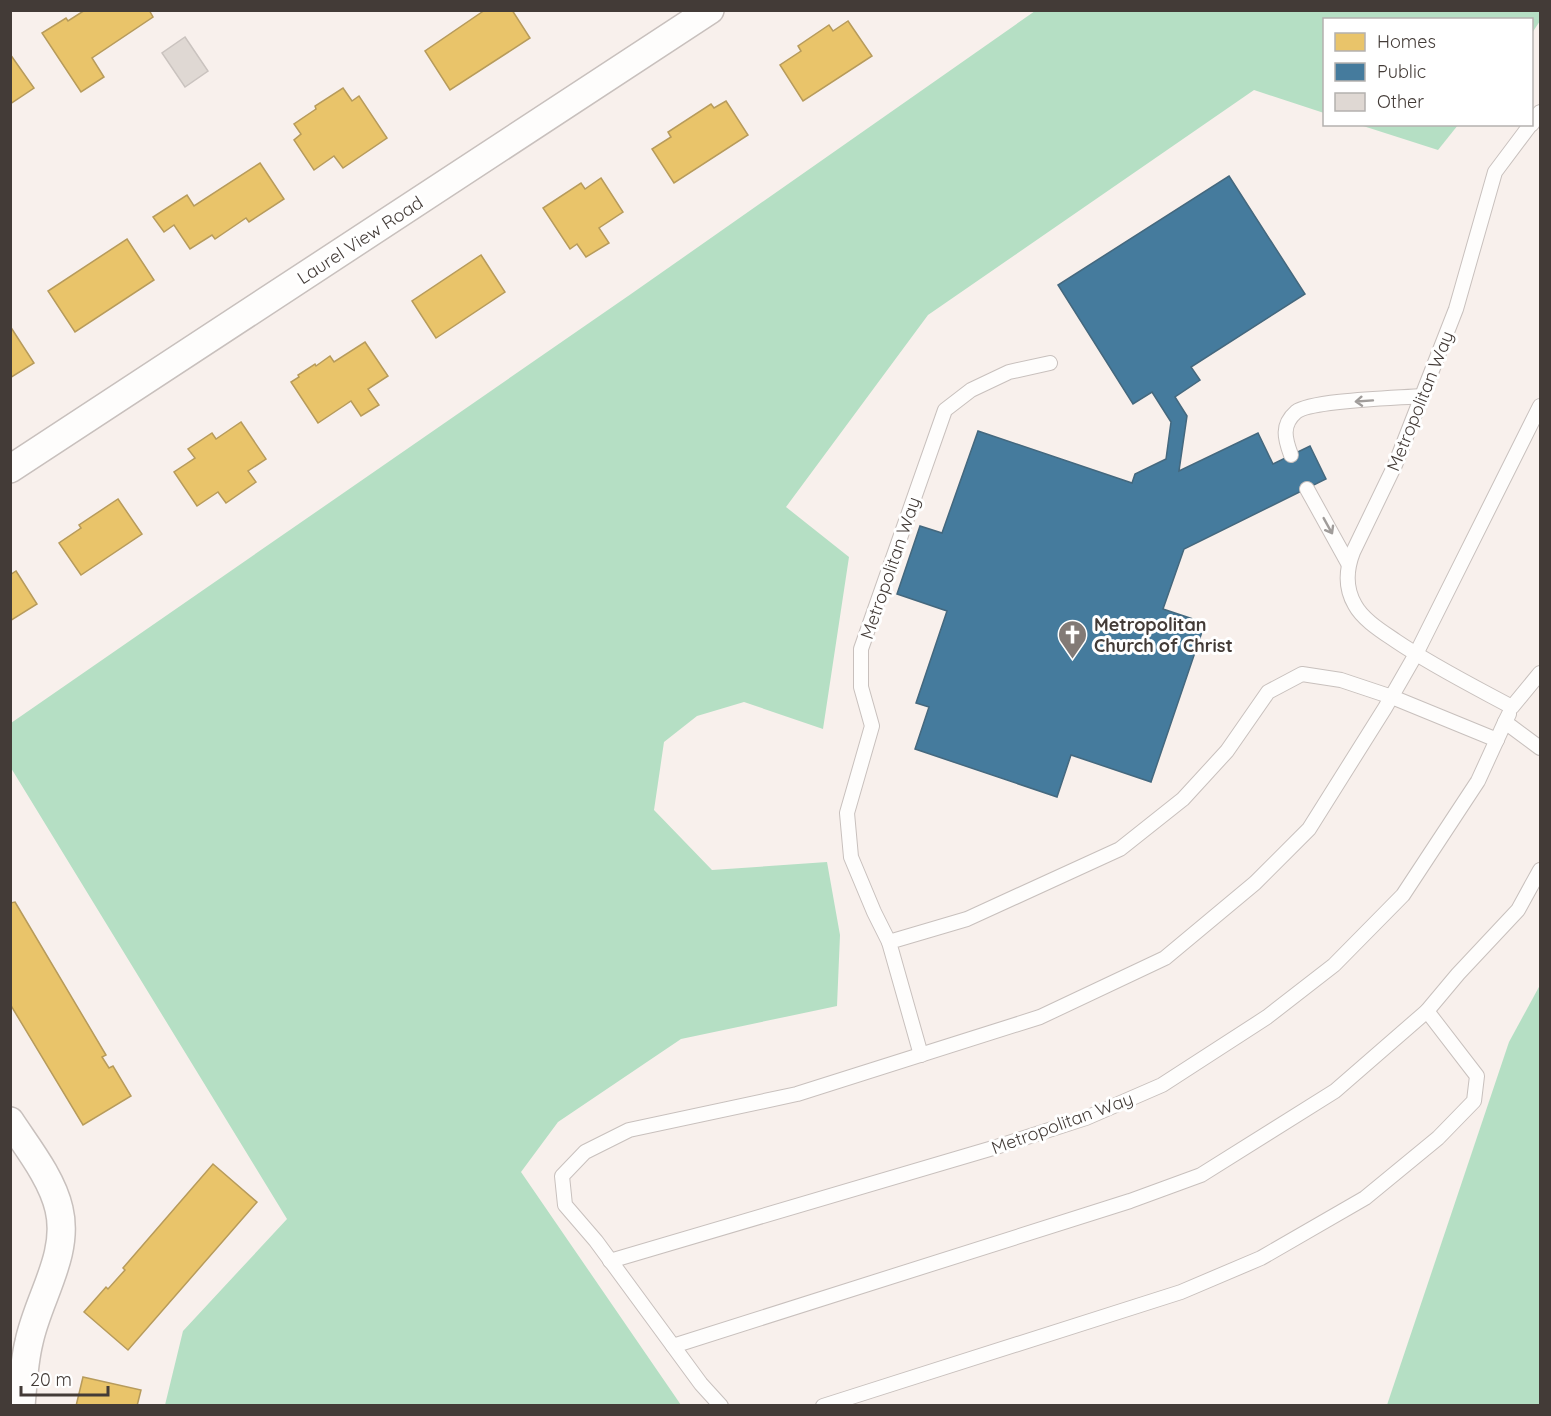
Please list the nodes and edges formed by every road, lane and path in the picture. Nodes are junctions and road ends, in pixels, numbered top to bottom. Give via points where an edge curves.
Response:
1 (710, 10) edge
2 (1530, 126) edge
3 (1050, 363) dead end
4 (1422, 396) junction
5 (1540, 406) edge
6 (1291, 455) dead end
7 (10, 469) edge
8 (1307, 489) dead end
9 (1348, 564) junction
10 (1416, 654) junction
11 (1540, 673) edge
12 (1392, 698) junction
13 (1512, 707) junction
14 (1505, 722) junction
15 (1497, 740) junction
16 (1540, 747) edge
17 (1540, 870) edge
18 (889, 942) junction
19 (1427, 1011) junction
20 (921, 1055) junction
21 (10, 1120) edge
22 (610, 1261) junction
23 (673, 1346) junction
24 (21, 1406) edge
25 (721, 1406) edge
26 (823, 1406) edge

1 - 7 street, Laurel View Road
2 - 4 lane, Metropolitan Way via 1495,172 1456,309
3 - 18 lane, Metropolitan Way via 1009,372 971,390 945,410 861,649 861,687 872,726 847,813 851,857
4 -> 6 lane via 1316,404 1297,412 1287,424 1285,437
4 - 9 lane, Metropolitan Way via 1395,465
5 - 10 lane
8 -> 9 lane
9 - 10 lane, Metropolitan Way via 1347,583 1355,606 1374,626
10 - 12 lane
10 - 13 lane, Metropolitan Way
11 - 13 lane, Metropolitan Way
12 - 15 lane
12 - 18 lane via 1341,680 1302,674 1268,692 1227,751 1183,799 1120,849 967,919
12 - 20 lane via 1309,829 1255,883 1165,958 1040,1017
13 - 14 lane, Metropolitan Way
14 - 15 lane, Metropolitan Way
14 - 16 lane
15 - 22 lane, Metropolitan Way via 1478,781 1403,895 1334,965 1267,1017 1162,1085 1086,1118 1004,1145
17 - 19 lane via 1518,910
18 - 20 lane, Metropolitan Way
19 - 23 lane via 1335,1091 1201,1175
19 - 26 lane via 1477,1077 1474,1101 1438,1138 1365,1197 1261,1258 1181,1292
20 - 22 lane via 797,1094 629,1130 585,1152 562,1176 565,1205
21 - 24 street via 51,1186 62,1229 58,1253 29,1340
22 - 23 lane
23 - 25 lane

